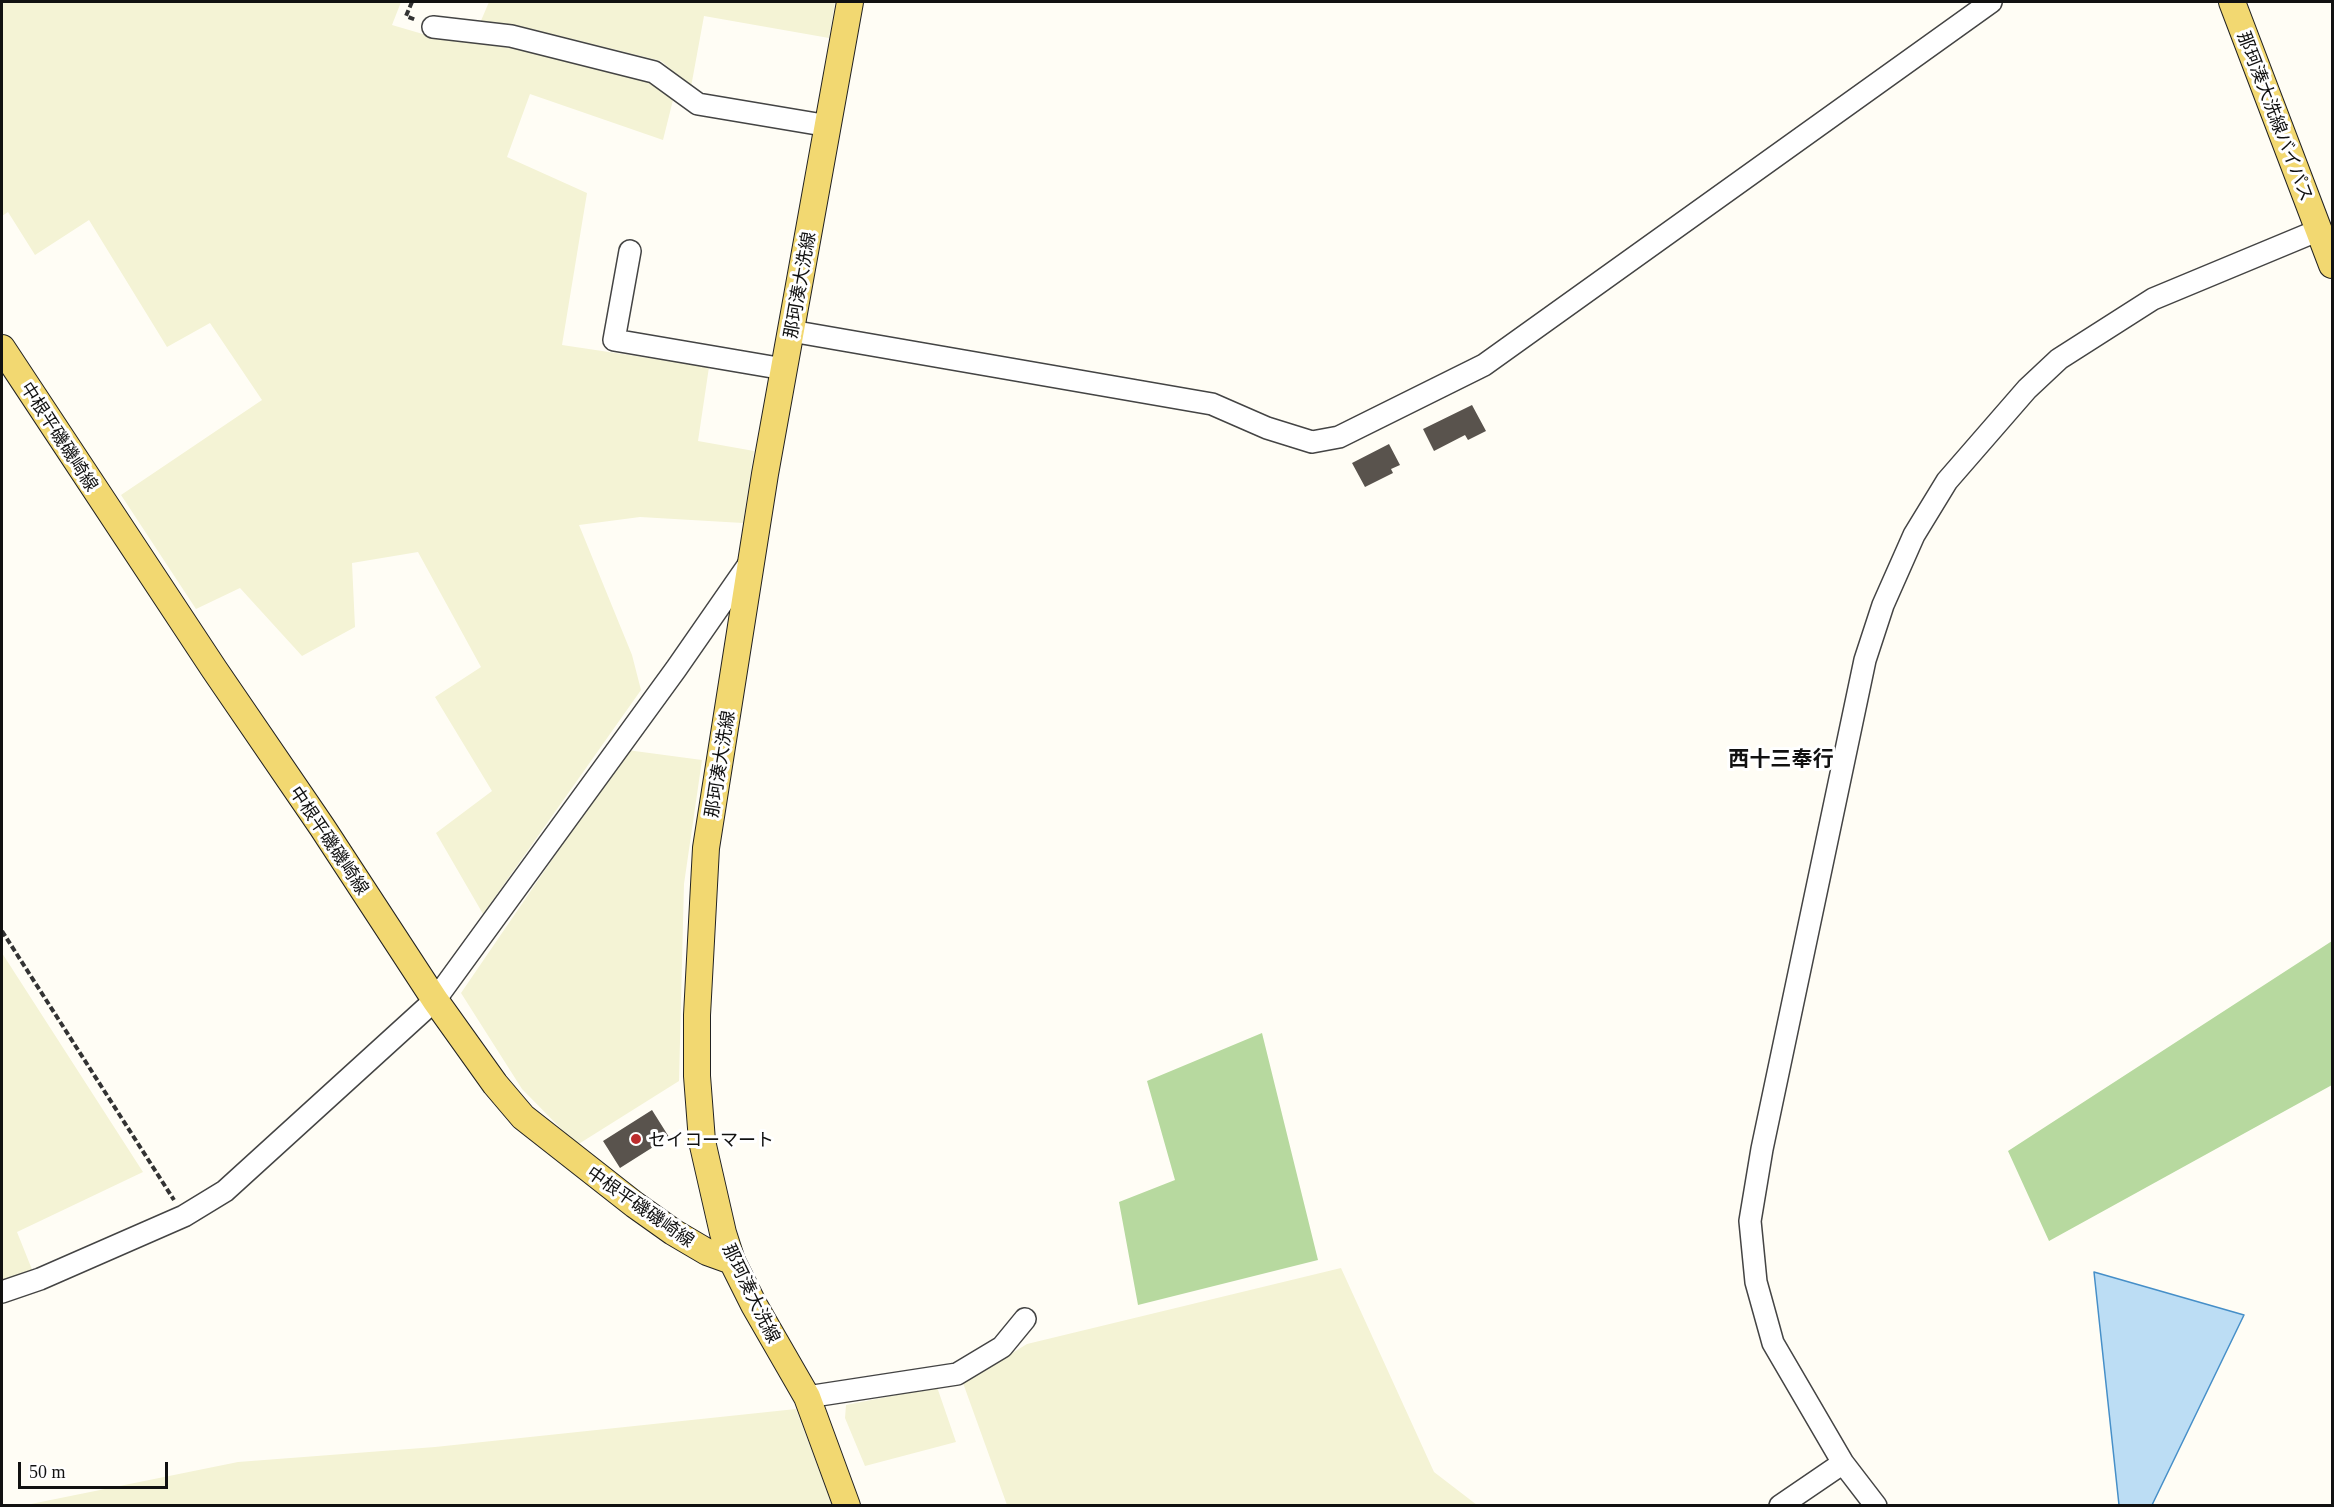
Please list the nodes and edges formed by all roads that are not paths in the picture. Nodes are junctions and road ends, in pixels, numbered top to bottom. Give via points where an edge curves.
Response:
1 (850, 2) edge
2 (1991, 2) edge
3 (2232, 2) edge
4 (433, 27) dead end
5 (829, 126) junction
6 (2319, 230) junction
7 (630, 251) dead end
8 (2332, 265) edge
9 (791, 331) junction
10 (2, 348) edge
11 (784, 369) junction
12 (752, 561) junction
13 (435, 1000) junction
14 (732, 1261) junction
15 (2, 1292) edge
16 (1025, 1319) dead end
17 (807, 1397) junction
18 (1843, 1463) junction
19 (847, 1506) edge
20 (1780, 1506) edge
21 (1876, 1506) edge

1 - 5 main road, 那珂湊大洗線
2 - 9 street via 1484,365 1339,437 1312,442 1212,404
3 - 6 main road, 那珂湊大洗線バイパス
4 - 5 street via 511,36 654,72 698,104
5 - 9 main road, 那珂湊大洗線
6 - 8 main road, 那珂湊大洗線バイパス
6 - 18 street via 2153,299 2059,359 2019,397 1947,481 1914,535 1882,605 1865,660 1750,1221 1756,1282 1773,1343
7 - 11 street via 614,339
9 - 11 main road, 那珂湊大洗線
10 - 13 main road, 中根平磯磯崎線
11 - 12 main road, 那珂湊大洗線
12 - 13 street
12 - 14 main road, 那珂湊大洗線 via 706,848 697,1015 702,1141
13 - 14 main road, 中根平磯磯崎線 via 523,1117 673,1232
13 - 15 street via 225,1191 184,1216
14 - 17 main road, 那珂湊大洗線
16 - 17 street via 1002,1347 957,1374
17 - 19 main road, 那珂湊大洗線
18 - 20 street
18 - 21 street

